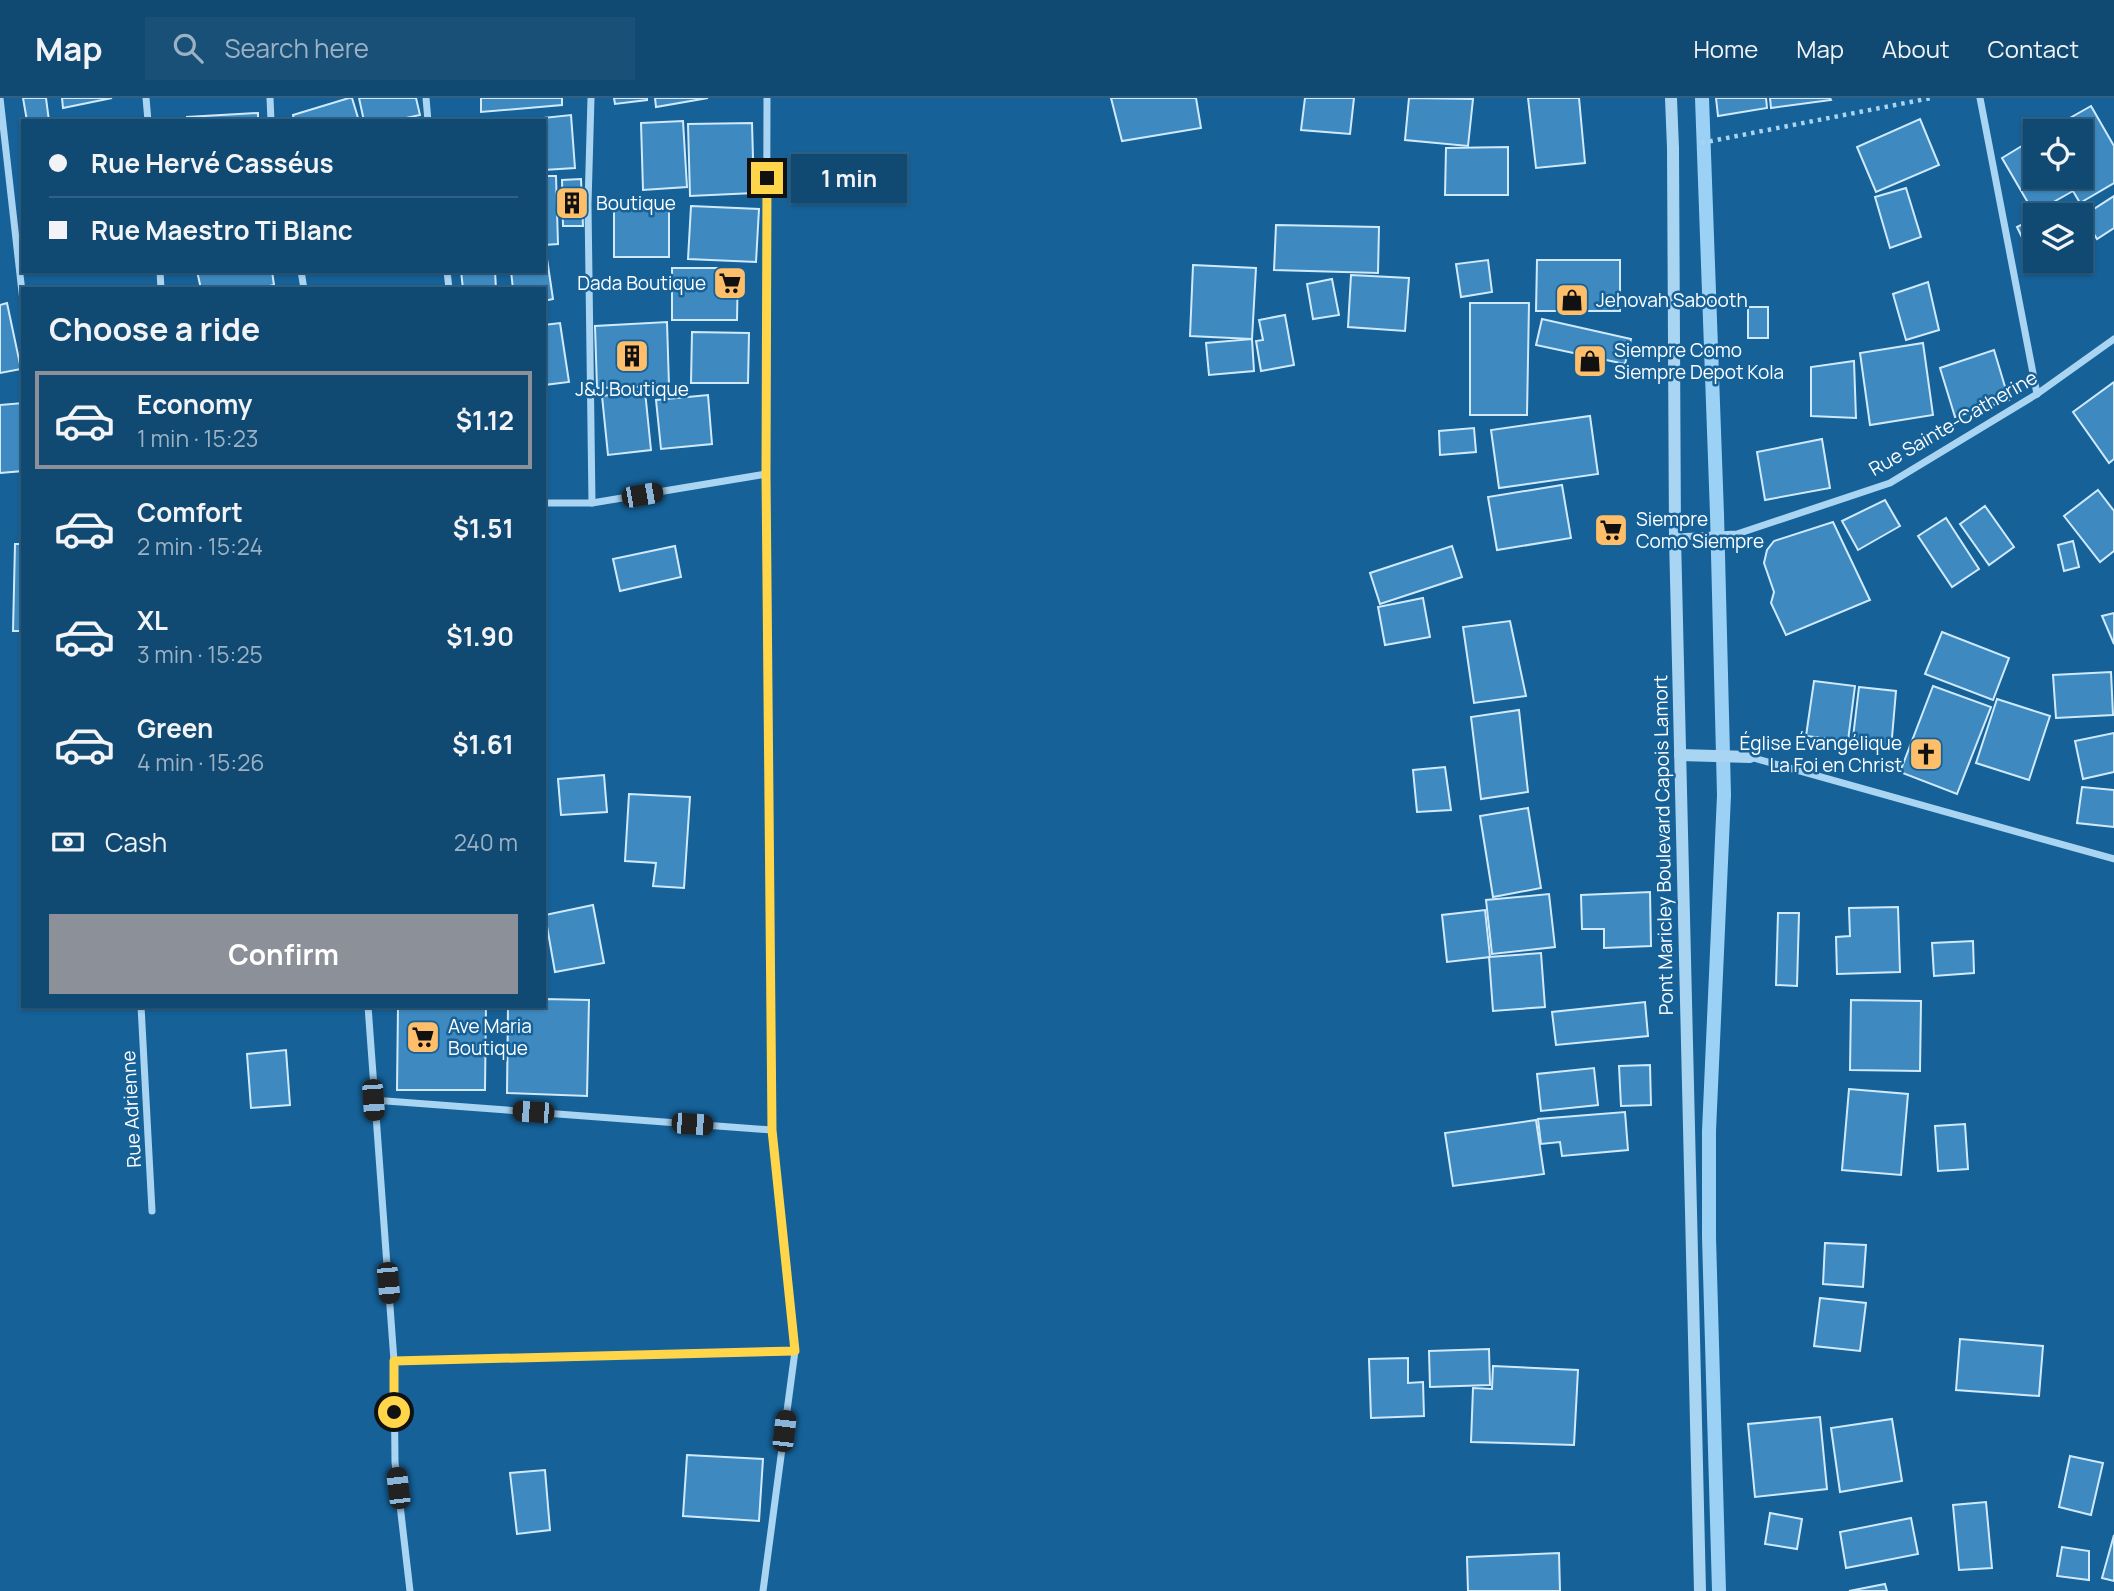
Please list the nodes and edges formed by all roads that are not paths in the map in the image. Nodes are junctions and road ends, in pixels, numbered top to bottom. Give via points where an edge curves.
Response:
1 (0, 98) edge
2 (146, 98) edge
3 (270, 98) edge
4 (426, 98) edge
5 (591, 98) edge
6 (767, 98) edge
7 (1671, 98) edge
8 (1980, 98) edge
9 (148, 119) edge
10 (271, 119) edge
11 (428, 119) edge
12 (21, 287) edge
13 (2114, 339) edge
14 (2037, 394) junction
15 (766, 474) junction
16 (546, 503) edge
17 (592, 503) junction
18 (1675, 537) junction
19 (1680, 755) junction
20 (1750, 757) joint
21 (2114, 859) edge
22 (141, 1008) edge
23 (368, 1008) edge
24 (373, 1100) junction
25 (772, 1130) junction
26 (152, 1211) dead end
27 (795, 1351) junction
28 (394, 1361) junction
29 (410, 1591) edge
30 (763, 1591) edge
31 (1700, 1591) edge

1 - 12 street
2 - 9 street
3 - 10 street
4 - 11 street
5 - 17 street
6 - 15 street
7 - 18 street, Pont Maricley Boulevard Capois Lamort
8 - 14 street
13 - 14 street, Rue Sainte-Catherine
14 - 18 street, Rue Sainte-Catherine via 1890,483 1737,534
15 - 17 street
15 - 25 street
16 - 17 street
18 - 19 street, Pont Maricley Boulevard Capois Lamort
19 - 20 street
19 - 31 street, Pont Maricley Boulevard Capois Lamort
20 - 21 street
22 - 26 street, Rue Adrienne
23 - 24 street
24 - 25 street
24 - 28 street
25 - 27 street
27 - 28 street
27 - 30 street
28 - 29 street via 395,1462

